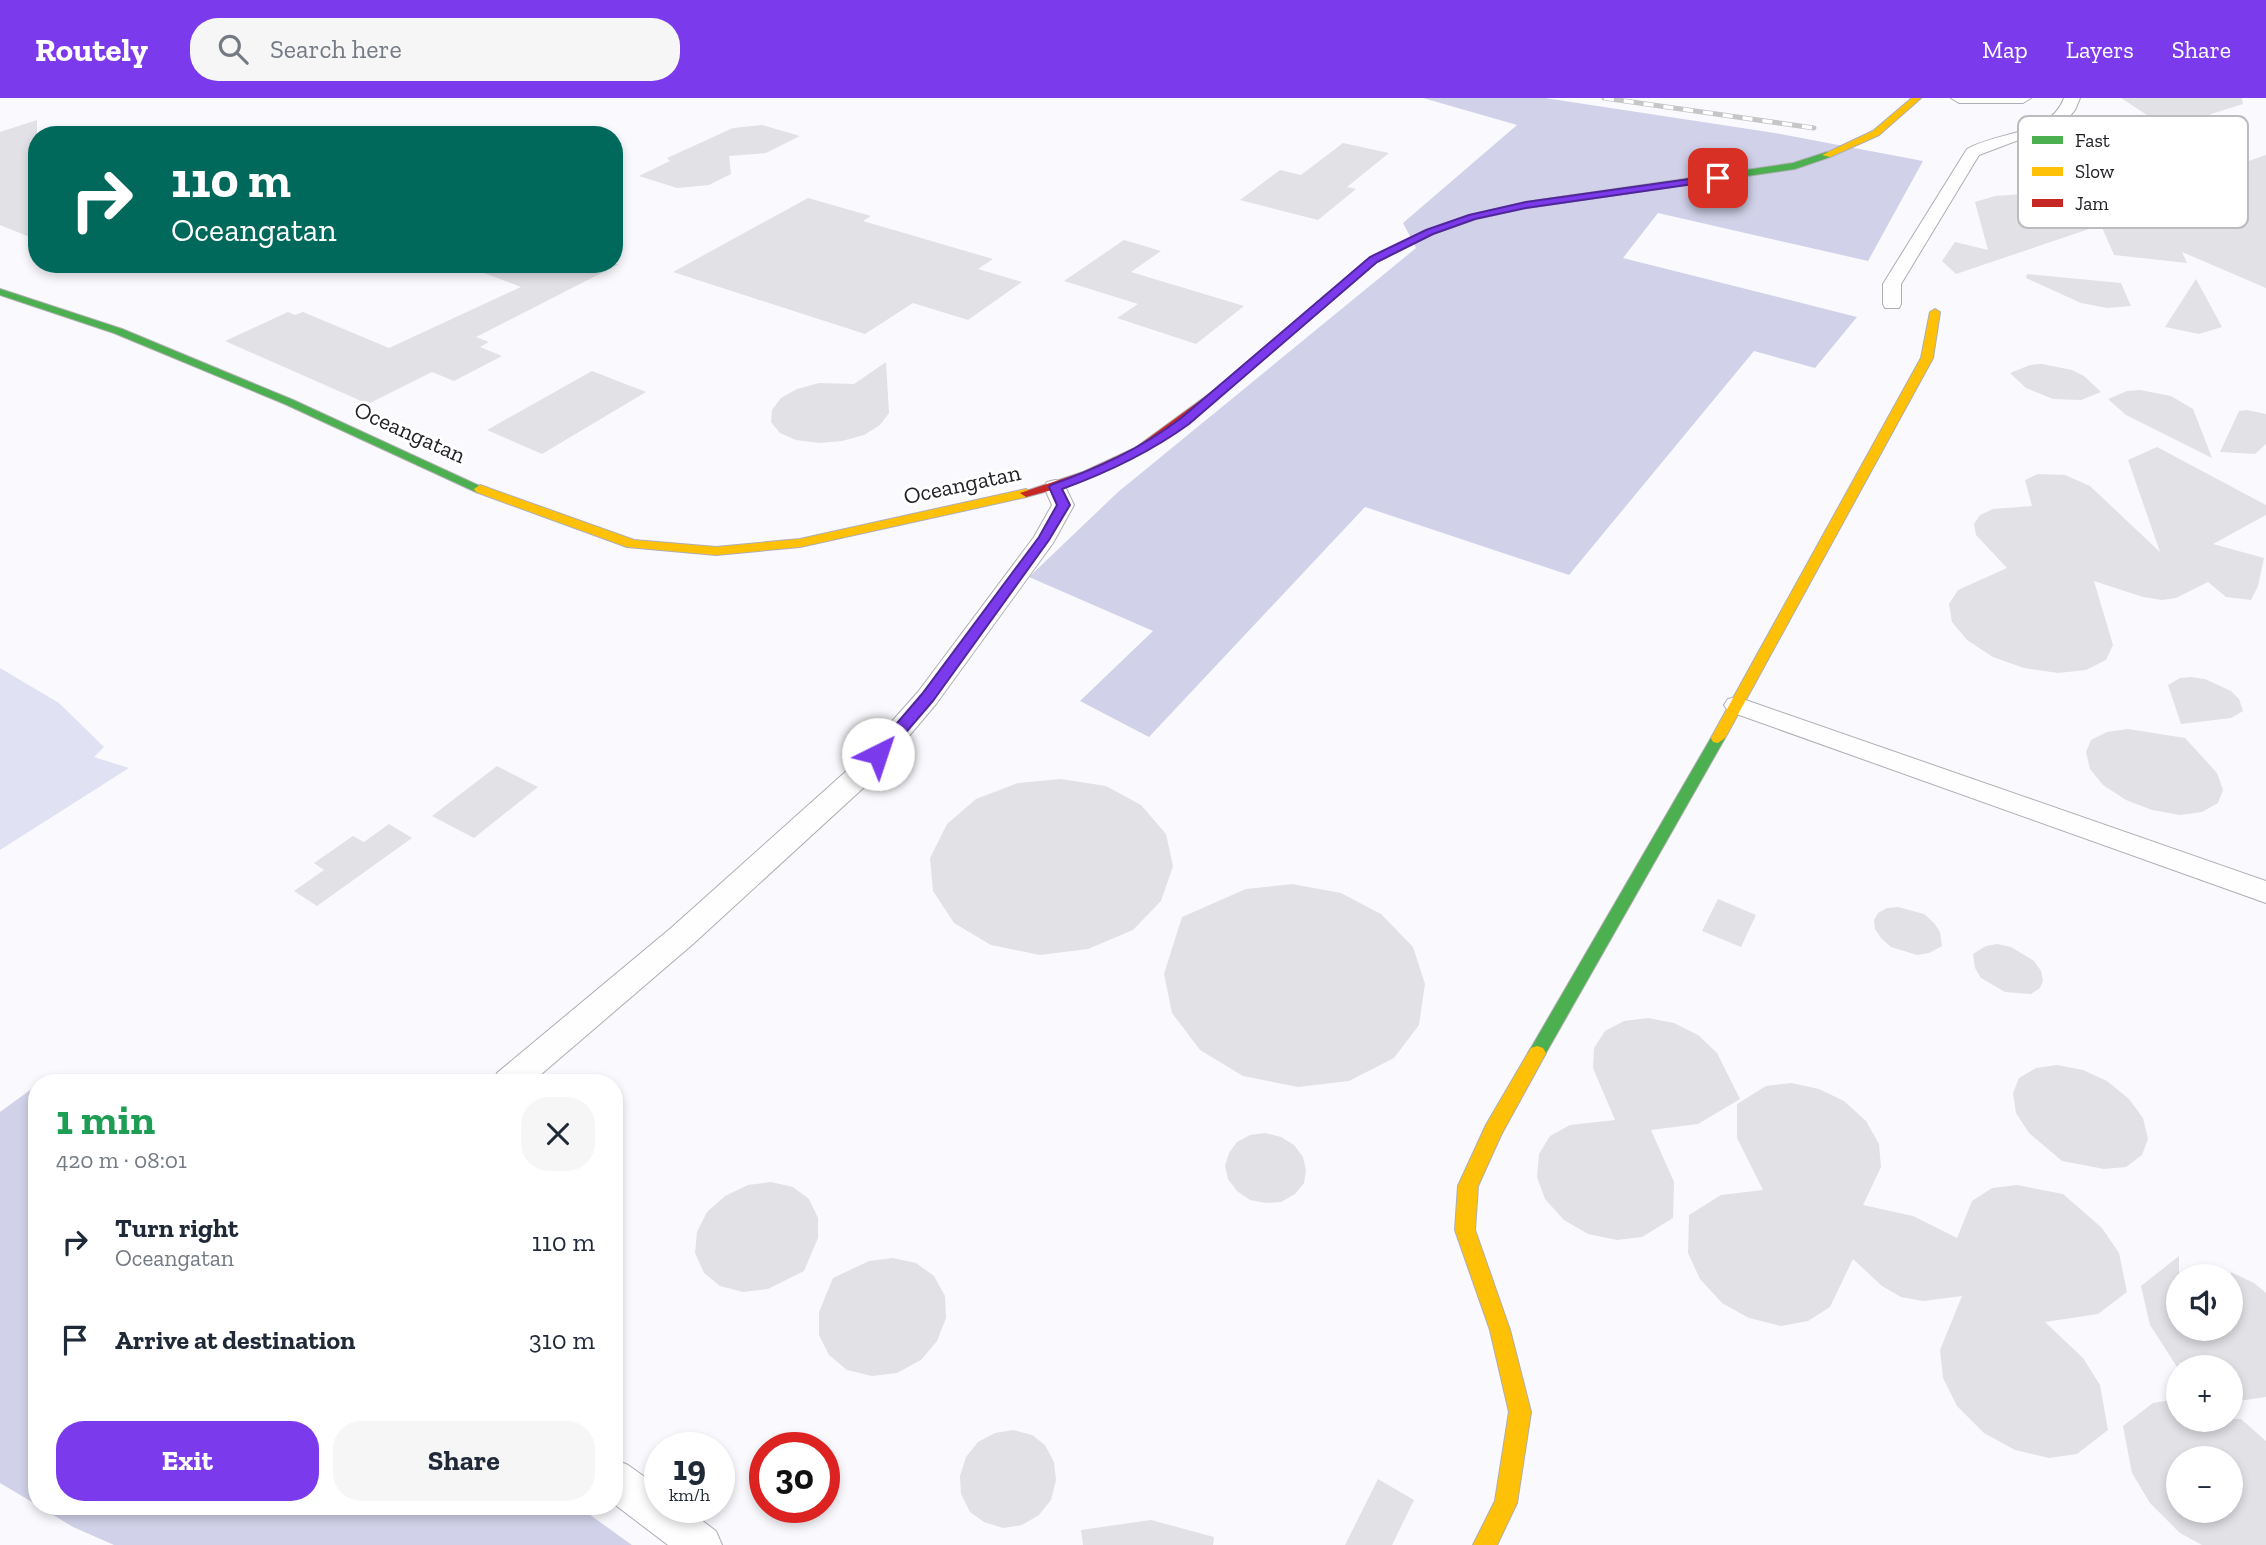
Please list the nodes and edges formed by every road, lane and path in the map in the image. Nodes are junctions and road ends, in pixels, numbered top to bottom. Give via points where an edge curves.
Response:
1 (1917, 98) edge
2 (1959, 98) edge
3 (2023, 98) edge
4 (2072, 98) edge
5 (2060, 116) edge
6 (2018, 136) edge
7 (5, 297) edge
8 (1892, 304) dead end
9 (1935, 312) dead end
10 (1055, 487) junction
11 (1737, 705) junction
12 (2266, 892) edge
13 (520, 1074) edge
14 (623, 1486) edge
15 (702, 1545) edge
16 (1485, 1545) edge

1 - 10 street, Oceangatan via 1863,143 1808,162 1526,205 1473,217 1390,249 1153,444 1112,466
2 - 3 street
4 - 5 street
6 - 8 street via 1983,144 1973,152 1892,284
7 - 10 street, Oceangatan via 142,341 484,491 632,544 716,551 800,543
9 - 11 street via 1927,358
10 - 13 street via 1063,505 1045,537 927,698 862,773 682,936
11 - 12 street
11 - 16 street via 1493,1130 1468,1186 1465,1230 1500,1330 1520,1412 1506,1503
14 - 15 street

